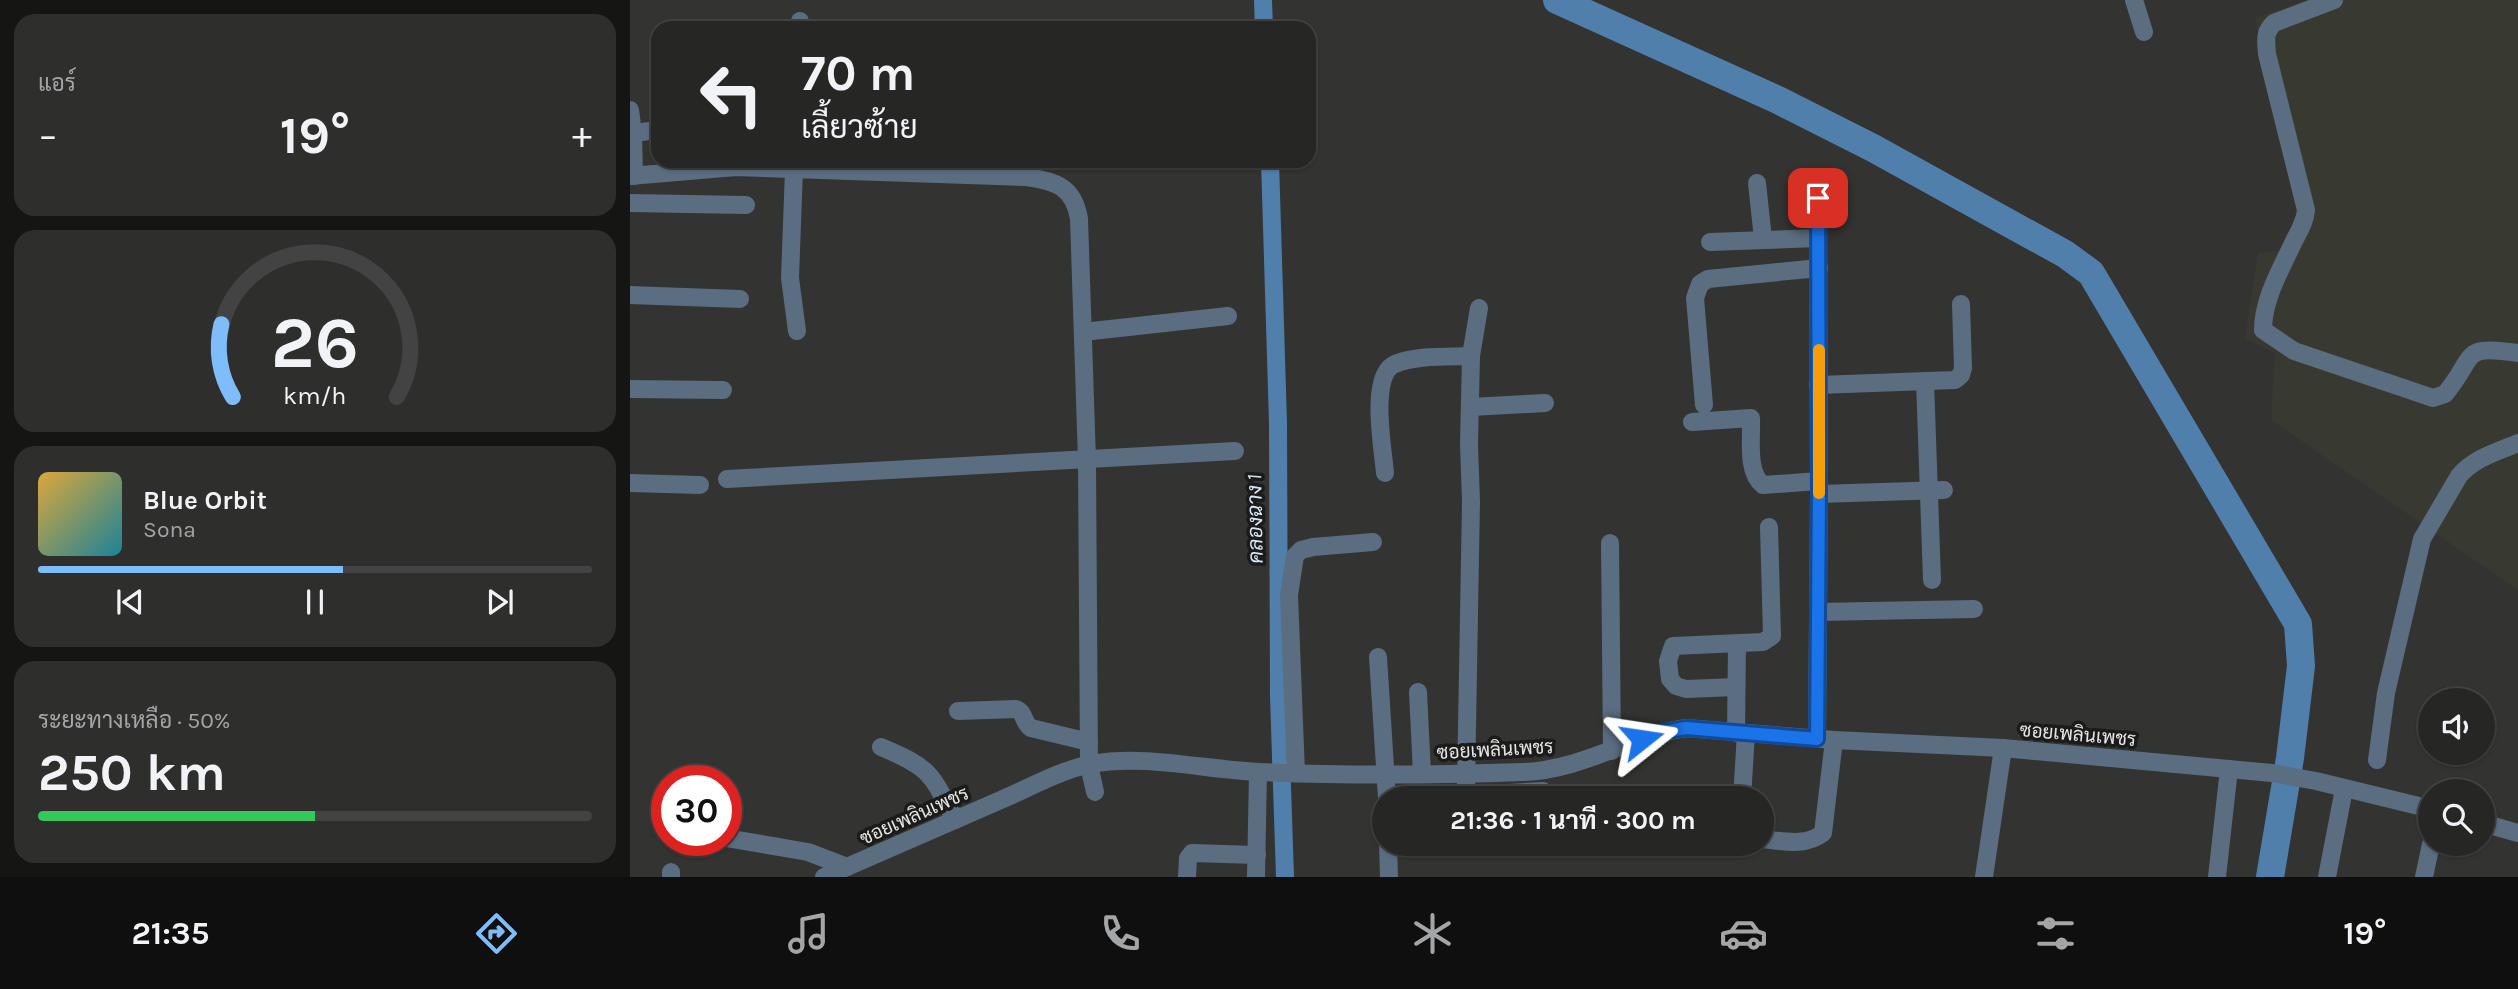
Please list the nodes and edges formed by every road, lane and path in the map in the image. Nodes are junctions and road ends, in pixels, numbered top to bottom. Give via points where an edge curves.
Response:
1 (2134, 0) edge
2 (2334, 0) edge
3 (2144, 32) dead end
4 (630, 110) edge
5 (651, 131) edge
6 (633, 133) junction
7 (690, 168) edge
8 (765, 168) edge
9 (800, 168) edge
10 (903, 168) edge
11 (794, 169) junction
12 (632, 176) edge
13 (1818, 179) dead end
14 (1757, 183) dead end
15 (630, 203) edge
16 (746, 205) dead end
17 (1818, 237) junction
18 (1763, 239) junction
19 (1710, 242) dead end
20 (1819, 268) junction
21 (630, 295) edge
22 (740, 299) dead end
23 (1961, 304) dead end
24 (1479, 308) dead end
25 (1228, 316) dead end
26 (797, 331) dead end
27 (1083, 332) junction
28 (2518, 353) edge
29 (1471, 356) junction
30 (1925, 381) junction
31 (1818, 385) junction
32 (630, 389) edge
33 (723, 390) dead end
34 (1545, 403) dead end
35 (1704, 405) dead end
36 (1471, 407) junction
37 (1692, 422) dead end
38 (2518, 443) edge
39 (1235, 451) dead end
40 (1087, 460) junction
41 (1385, 473) dead end
42 (727, 479) dead end
43 (630, 483) edge
44 (700, 485) dead end
45 (1819, 488) junction
46 (1937, 490) junction
47 (1769, 527) dead end
48 (1373, 542) dead end
49 (1610, 543) dead end
50 (1933, 580) dead end
51 (1974, 609) dead end
52 (1818, 612) junction
53 (1737, 644) junction
54 (1378, 657) dead end
55 (1736, 687) junction
56 (1418, 692) dead end
57 (958, 711) dead end
58 (1741, 733) junction
59 (1825, 740) junction
60 (1089, 743) junction
61 (881, 747) dead end
62 (2003, 748) junction
63 (1612, 751) junction
64 (2377, 760) dead end
65 (1089, 765) junction
66 (2229, 769) junction
67 (1540, 770) junction
68 (1281, 773) junction
69 (1464, 773) junction
70 (1422, 774) junction
71 (1386, 775) junction
72 (1386, 786) edge
73 (1467, 786) edge
74 (1542, 786) edge
75 (1741, 786) edge
76 (2344, 789) junction
77 (1095, 792) dead end
78 (2418, 805) edge
79 (955, 820) junction
80 (2495, 826) edge
81 (2518, 833) edge
82 (1774, 840) edge
83 (742, 841) edge
84 (1256, 855) junction
85 (1389, 856) edge
86 (2428, 856) edge
87 (847, 867) junction
88 (824, 877) edge
89 (1187, 877) edge
90 (1256, 877) edge
91 (1390, 877) edge
92 (1984, 877) edge
93 (2217, 877) edge
94 (2327, 877) edge
95 (2424, 877) edge

1 - 3 street
2 - 28 street via 2274,23 2267,30 2267,54 2306,210 2271,292 2263,330 2294,351 2432,398 2445,394 2469,356 2478,350
4 - 6 street
5 - 6 street
6 - 12 street
7 - 12 street
8 - 11 street
9 - 11 street
10 - 27 street via 1026,177 1061,187 1077,205
11 - 26 street via 790,278
13 - 17 street
14 - 18 street
15 - 16 street
17 - 18 street
17 - 20 street
18 - 19 street
20 - 31 street
20 - 35 street via 1708,279 1700,284 1695,298
21 - 22 street
23 - 30 street via 1961,375 1955,380
24 - 29 street
25 - 27 street
27 - 40 street
29 - 36 street
29 - 41 street via 1408,361 1388,369 1379,392
30 - 31 street
30 - 46 street
31 - 45 street
32 - 33 street
34 - 36 street
36 - 69 street
37 - 45 street via 1751,418 1757,480 1763,485
38 - 64 street via 2467,467 2422,539 2386,693
39 - 40 street
40 - 42 street
40 - 60 street
43 - 44 street
45 - 46 street
45 - 52 street
46 - 50 street
47 - 53 street via 1772,636 1763,642
48 - 68 street via 1313,547 1295,556
49 - 63 street
51 - 52 street
52 - 59 street
53 - 55 street
53 - 55 street via 1674,646 1668,661 1670,679 1676,686
54 - 71 street
55 - 58 street
56 - 70 street
57 - 60 street via 1016,709 1031,728
58 - 59 street, ซอยเพลินเพชร
58 - 63 street, ซอยเพลินเพชร via 1686,728
58 - 75 street
59 - 62 street, ซอยเพลินเพชร
59 - 82 street via 1823,834 1803,842
60 - 65 street
61 - 79 street via 927,771
62 - 66 street, ซอยเพลินเพชร
62 - 92 street
63 - 67 street, ซอยเพลินเพชร
65 - 68 street, ซอยเพลินเพชร via 1136,762
65 - 77 street
65 - 79 street, ซอยเพลินเพชร
66 - 76 street, ซอยเพลินเพชร
66 - 93 street
67 - 69 street, ซอยเพลินเพชร
67 - 74 street
68 - 71 street, ซอยเพลินเพชร
68 - 84 street
69 - 70 street, ซอยเพลินเพชร
69 - 73 street
70 - 71 street, ซอยเพลินเพชร
71 - 72 street
76 - 78 street, ซอยเพลินเพชร
76 - 94 street
79 - 87 street, ซอยเพลินเพชร
80 - 81 street
83 - 87 street via 815,854
84 - 89 street via 1192,853
84 - 90 street
85 - 91 street
86 - 95 street
87 - 88 street, ซอยเพลินเพชร

